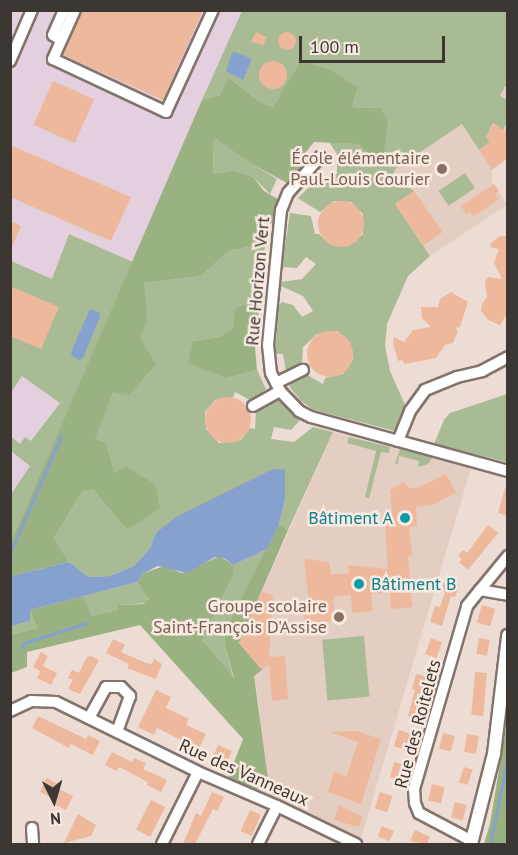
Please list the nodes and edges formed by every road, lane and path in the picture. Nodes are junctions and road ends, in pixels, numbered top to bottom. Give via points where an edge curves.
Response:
1 (32, 10) edge
2 (64, 10) edge
3 (75, 10) edge
4 (213, 10) edge
5 (62, 40) junction
6 (10, 61) edge
7 (320, 157) dead end
8 (507, 357) edge
9 (303, 370) dead end
10 (278, 387) junction
11 (253, 406) dead end
12 (398, 441) junction
13 (507, 471) edge
14 (507, 556) edge
15 (480, 590) junction
16 (507, 595) edge
17 (507, 636) edge
18 (10, 711) edge
19 (89, 718) junction
20 (117, 732) junction
21 (198, 772) junction
22 (277, 806) junction
23 (32, 828) dead end
24 (472, 843) edge
25 (33, 844) edge
26 (162, 844) edge
27 (258, 844) edge
28 (356, 844) edge

1 - 6 street
2 - 5 street via 53,35
3 - 5 street
4 - 5 street via 166,112 53,59
7 - 10 street, Rue Horizon Vert via 288,193 281,210 268,345
8 - 12 street via 482,371 457,376 424,390
9 - 10 street
10 - 11 street
10 - 12 street via 299,411 311,417
12 - 13 street
14 - 15 street, Rue des Roitelets
15 - 16 street
15 - 24 street, Rue des Roitelets via 467,606 414,789 419,813
17 - 24 main road via 494,754
18 - 19 street, Rue des Vanneaux via 21,704 42,700 56,702
19 - 20 street, Rue des Vanneaux
19 - 20 street via 106,687 121,687 130,696
20 - 21 street, Rue des Vanneaux
21 - 22 street, Rue des Vanneaux
21 - 26 street
22 - 27 street
22 - 28 street, Rue des Vanneaux
23 - 25 street

